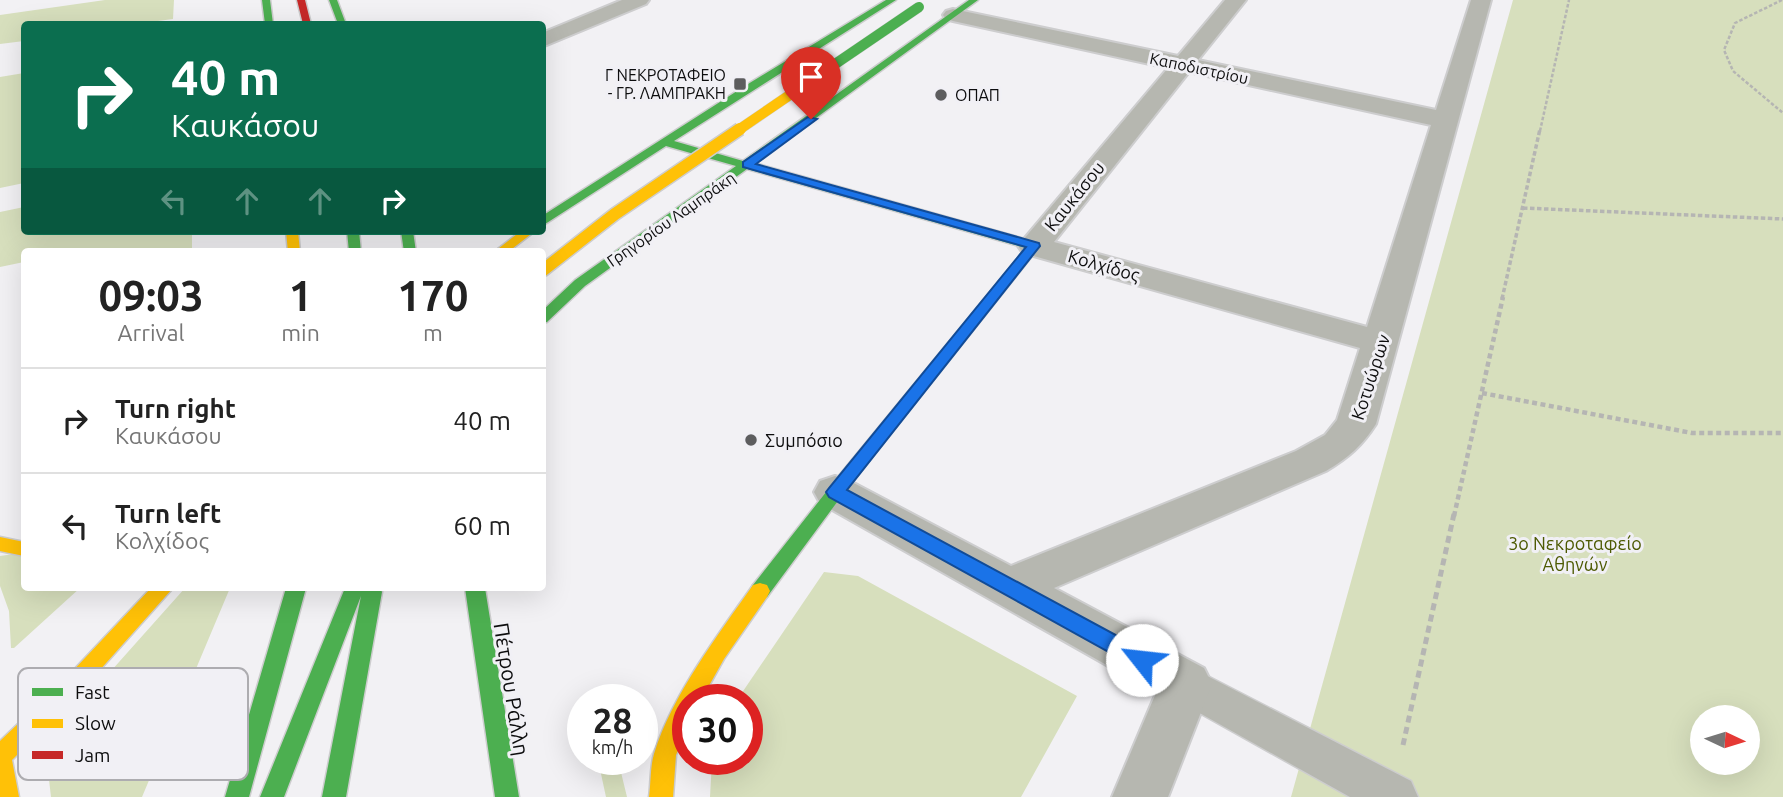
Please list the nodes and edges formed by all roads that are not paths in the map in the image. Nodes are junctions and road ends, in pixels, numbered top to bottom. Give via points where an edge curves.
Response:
1 (266, 0) edge
2 (333, 0) edge
3 (639, 0) edge
4 (974, 0) edge
5 (1236, 0) edge
6 (1481, 0) edge
7 (886, 1) edge
8 (301, 2) edge
9 (924, 4) edge
10 (953, 15) junction
11 (269, 21) edge
12 (306, 21) edge
13 (341, 21) edge
14 (546, 39) edge
15 (1181, 64) junction
16 (1445, 120) junction
17 (666, 142) junction
18 (747, 165) junction
19 (546, 219) edge
20 (523, 235) edge
21 (1034, 246) junction
22 (506, 248) edge
23 (546, 268) edge
24 (546, 315) edge
25 (1381, 342) junction
26 (835, 492) junction
27 (0, 544) edge
28 (21, 548) edge
29 (1009, 587) junction
30 (160, 591) edge
31 (295, 591) edge
32 (354, 591) edge
33 (371, 591) edge
34 (475, 591) edge
35 (89, 668) edge
36 (698, 684) edge
37 (1186, 684) junction
38 (18, 738) edge
39 (672, 739) edge
40 (0, 756) edge
41 (248, 758) edge
42 (242, 780) edge
43 (1393, 796) edge
44 (6, 797) edge
45 (237, 797) edge
46 (272, 797) edge
47 (334, 797) edge
48 (507, 797) edge
49 (661, 797) edge
50 (1140, 797) edge

1 - 11 main road
2 - 13 main road
3 - 14 street
4 - 10 main road, Γρηγορίου Λαμπράκη
5 - 15 street, Καυκάσου
6 - 16 street, Κοτυώρων
7 - 17 main road
8 - 12 main road
9 - 23 main road, bridge via 615,214
10 - 15 street, Καποδιστρίου
10 - 18 main road, Γρηγορίου Λαμπράκη
15 - 16 street, Καποδιστρίου
15 - 21 street, Καυκάσου
16 - 25 street, Κοτυώρων
17 - 18 main road, Κολχίδος
17 - 19 main road
18 - 21 main road, Κολχίδος
18 - 24 main road, Γρηγορίου Λαμπράκη via 580,283
20 - 22 main road
21 - 25 street, Κολχίδος
21 - 26 main road, Καυκάσου
25 - 29 street, Κοτυώρων via 1356,424 1339,445 1311,461
26 - 29 street
26 - 36 main road, Καυκάσου via 738,618
27 - 28 main road
29 - 37 street
30 - 35 main road
31 - 41 main road
32 - 46 main road
33 - 47 main road
34 - 48 main road, Πέτρου Ράλλη
37 - 43 lane
37 - 50 street
38 - 40 main road
39 - 49 main road, Καυκάσου via 665,755
40 - 44 main road
42 - 45 main road

